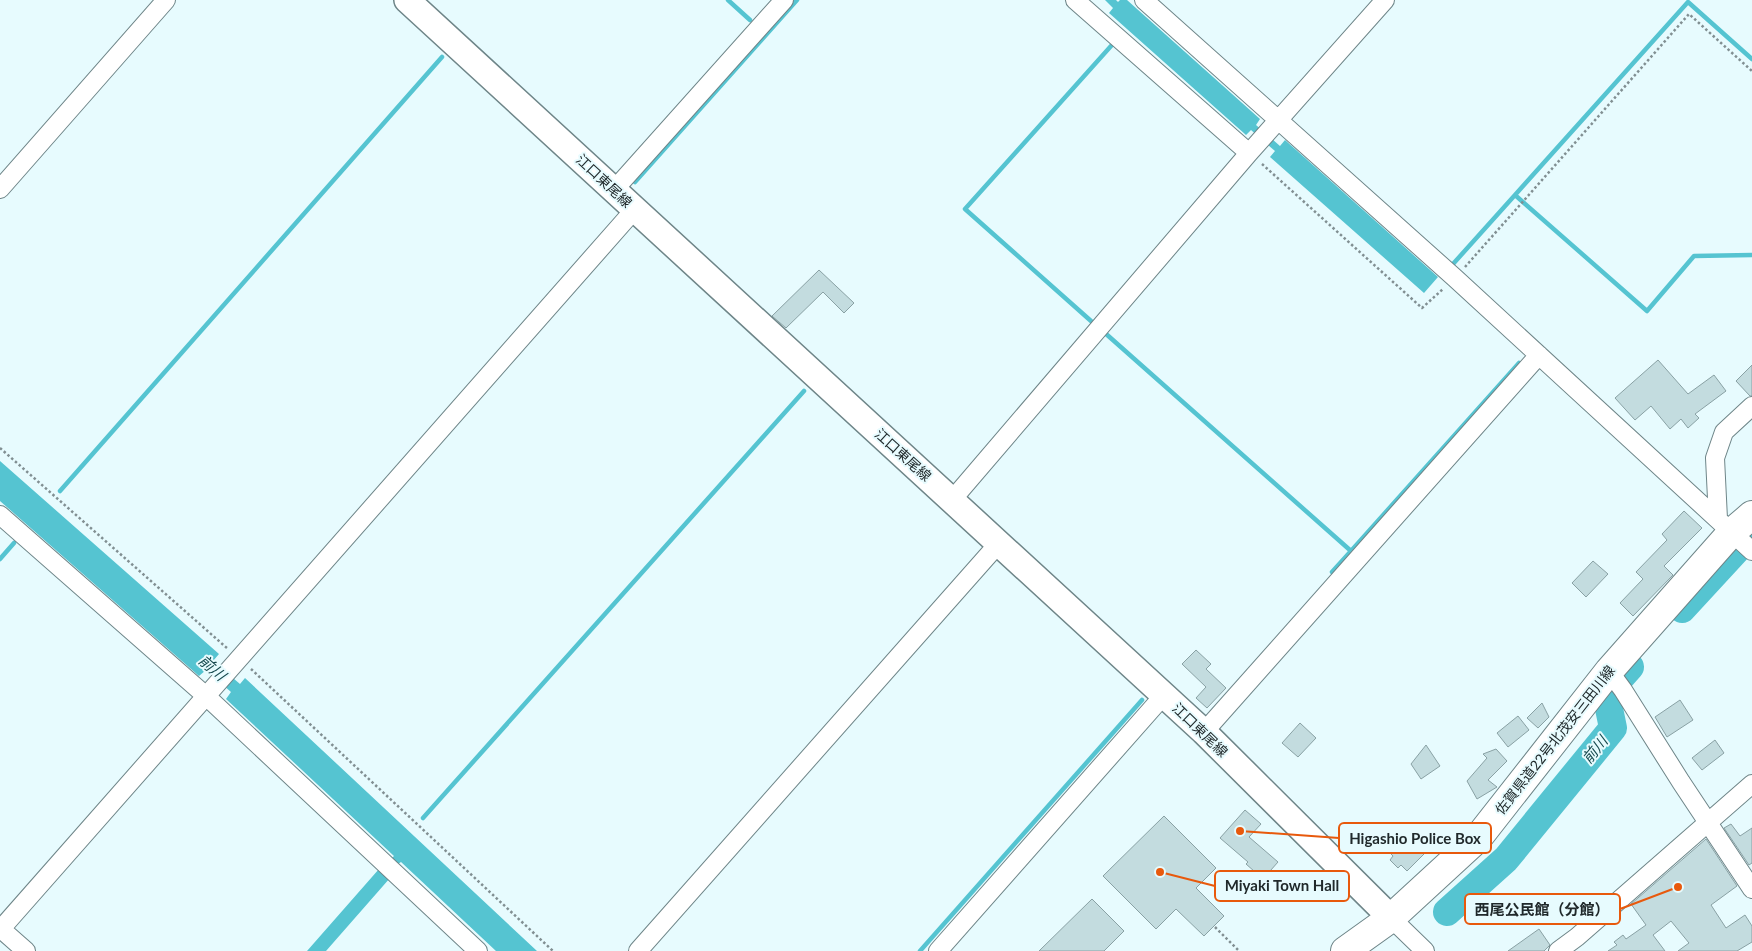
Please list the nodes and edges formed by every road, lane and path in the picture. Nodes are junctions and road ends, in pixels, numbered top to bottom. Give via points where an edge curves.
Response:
1 (166, 0) edge
2 (407, 0) edge
3 (784, 0) edge
4 (1144, 0) edge
5 (1384, 0) edge
6 (1087, 4) edge
7 (1752, 71) edge
8 (1264, 137) junction
9 (0, 189) edge
10 (614, 190) junction
11 (1521, 205) dead end
12 (635, 210) junction
13 (1539, 355) junction
14 (1752, 406) edge
15 (0, 448) edge
16 (952, 500) junction
17 (0, 515) edge
18 (1752, 515) edge
19 (1737, 537) edge
20 (999, 543) junction
21 (223, 677) junction
22 (1616, 681) junction
23 (1164, 695) junction
24 (1204, 732) junction
25 (1752, 784) edge
26 (1707, 822) junction
27 (1752, 889) edge
28 (1391, 918) junction
29 (1215, 927) dead end
30 (0, 929) edge
31 (468, 948) edge
32 (26, 951) edge
33 (553, 951) edge
34 (638, 951) edge
35 (938, 951) edge
36 (1239, 951) edge
37 (1345, 951) edge
38 (1424, 951) edge
39 (1558, 951) edge

1 - 9 street
2 - 10 main road, 江口東尾線
3 - 10 street
4 - 8 street
5 - 8 street
6 - 8 street
7 - 11 path via 1689,14
8 - 13 street
8 - 16 street
10 - 12 main road, 江口東尾線
12 - 16 main road, 江口東尾線
12 - 21 street
13 - 19 street
13 - 24 street
14 - 19 street via 1724,432 1715,458
15 - 21 path
16 - 20 main road, 江口東尾線
17 - 21 street
18 - 19 main road, 佐賀県道22号北茂安三田川線
19 - 22 main road, 佐賀県道22号北茂安三田川線
20 - 23 main road, 江口東尾線
20 - 34 street
21 - 30 street
21 - 31 street
21 - 33 path
22 - 26 street
22 - 28 main road, 佐賀県道22号北茂安三田川線 via 1478,838
23 - 24 main road, 江口東尾線
23 - 35 street
24 - 28 main road, 江口東尾線
25 - 26 street
26 - 27 street
26 - 39 street
28 - 37 main road, 佐賀県道22号北茂安三田川線
28 - 38 street
29 - 36 path
30 - 32 street

